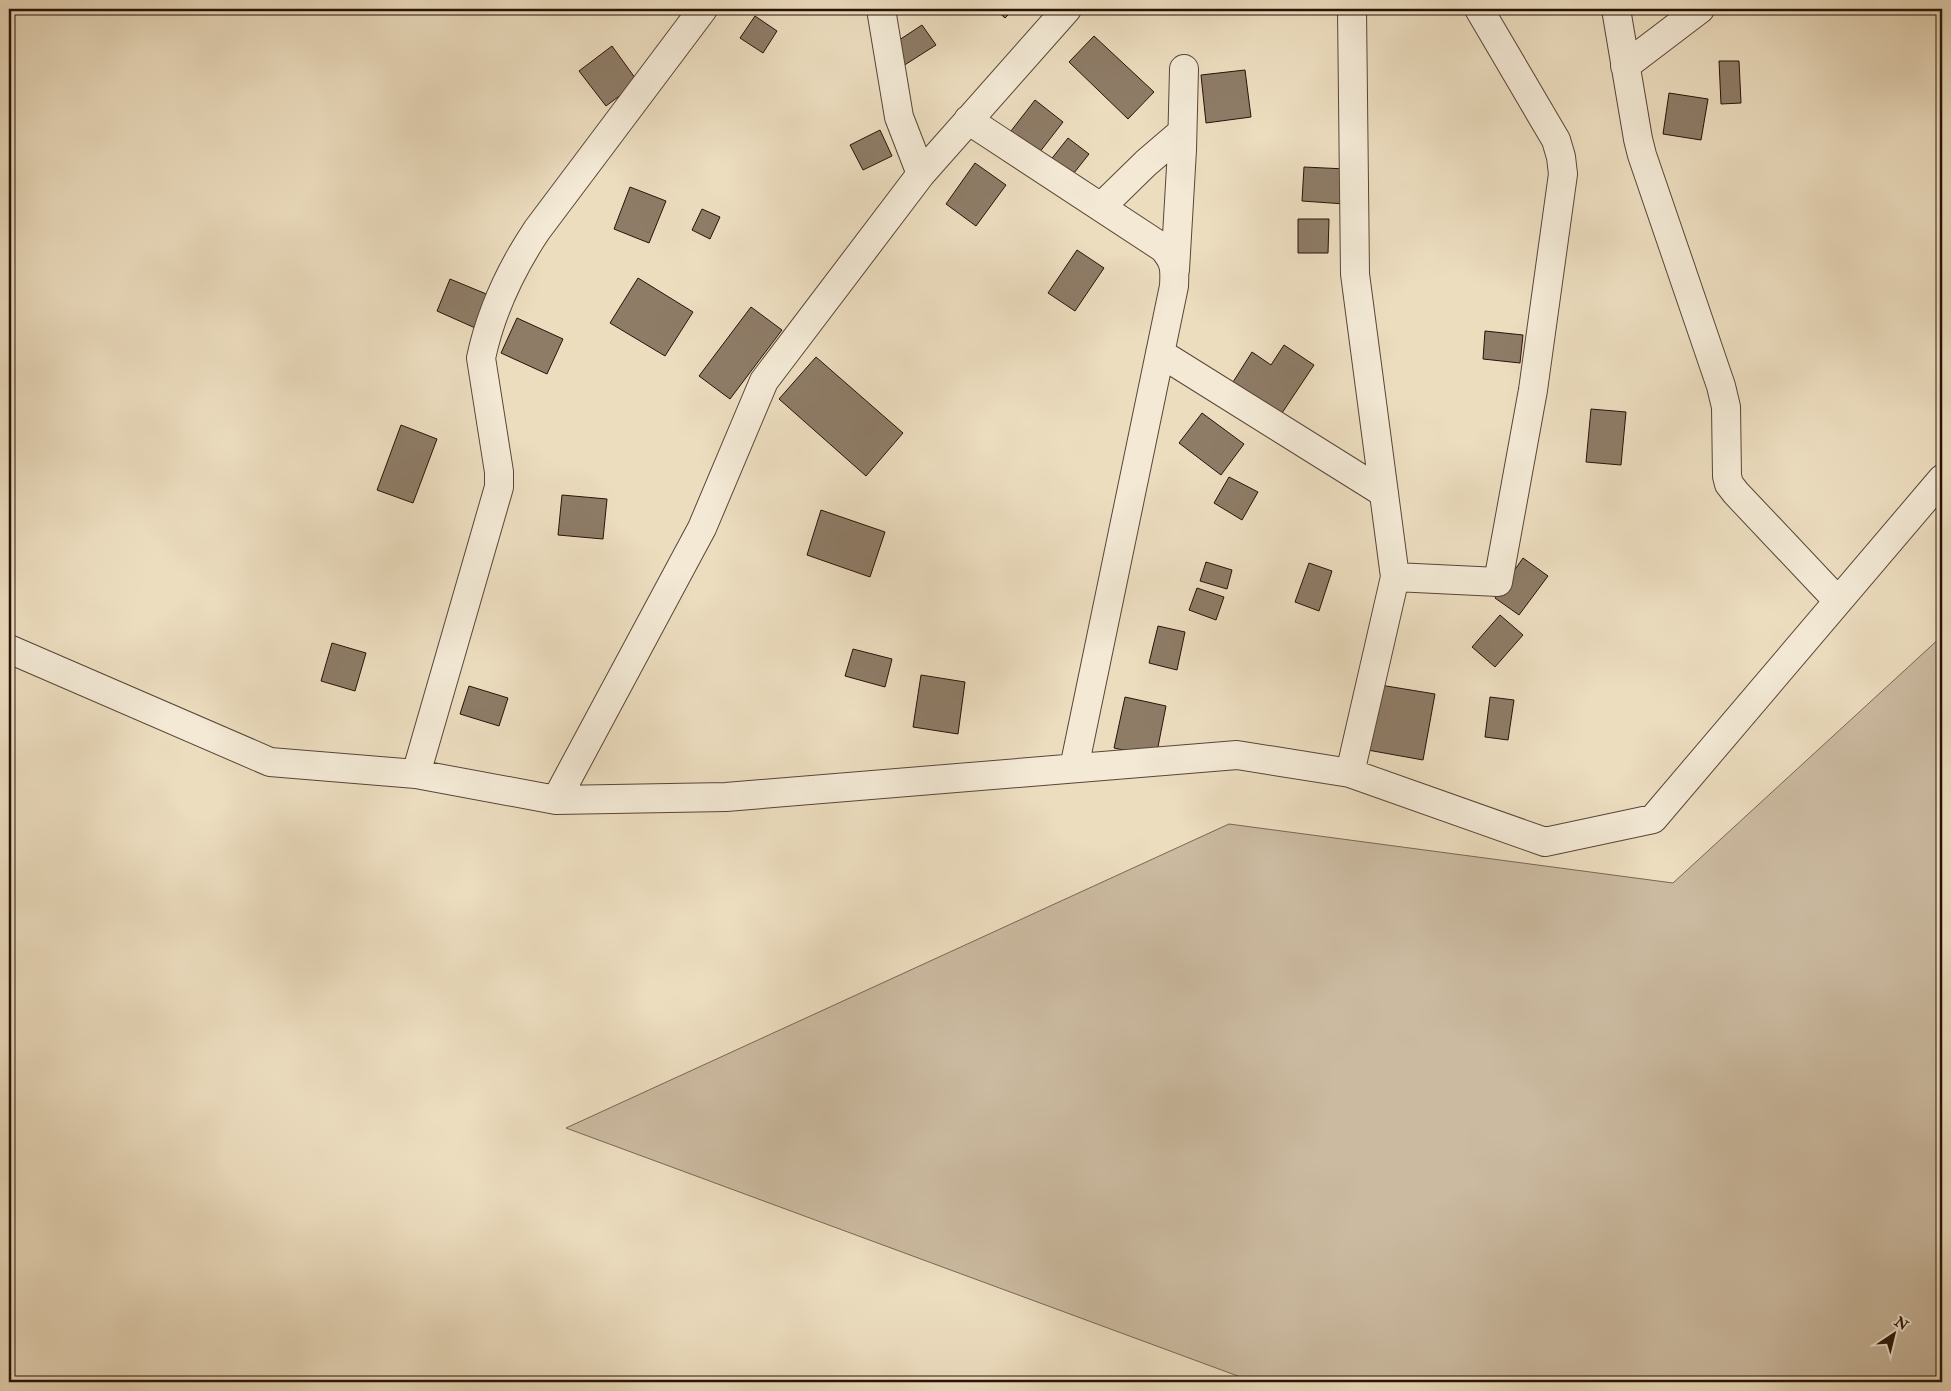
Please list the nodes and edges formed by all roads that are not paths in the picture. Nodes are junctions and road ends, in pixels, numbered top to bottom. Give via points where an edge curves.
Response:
1 (703, 9) edge
2 (881, 9) edge
3 (1067, 9) edge
4 (1352, 9) edge
5 (1479, 9) edge
6 (1616, 9) edge
7 (1700, 9) edge
8 (1625, 66) junction
9 (1184, 69) dead end
10 (968, 120) junction
11 (1182, 132) junction
12 (920, 174) junction
13 (1101, 207) junction
14 (1174, 270) junction
15 (1160, 353) junction
16 (1942, 479) edge
17 (1384, 493) junction
18 (1395, 577) junction
19 (1838, 601) junction
20 (9, 649) edge
21 (1074, 768) junction
22 (1350, 773) junction
23 (416, 774) junction
24 (556, 800) junction

1 - 23 street via 538,230 506,282 481,358 499,487
2 - 12 street via 900,117
3 - 10 street
4 - 17 street via 1355,274
5 - 18 street via 1556,140 1561,157 1562,174 1533,390 1498,582
6 - 8 street
7 - 8 street
8 - 19 street via 1642,155 1723,393 1729,484
9 - 11 street
10 - 12 street
10 - 13 street
11 - 13 street
11 - 14 street
12 - 24 street via 764,381 702,528
13 - 14 street via 1163,248 1171,258
14 - 15 street via 1174,286
15 - 17 street
15 - 21 street
16 - 19 street
17 - 18 street
18 - 22 street
19 - 22 street via 1653,819 1545,842
20 - 23 street via 270,762
21 - 22 street via 1237,755
21 - 24 street via 726,797
23 - 24 street

